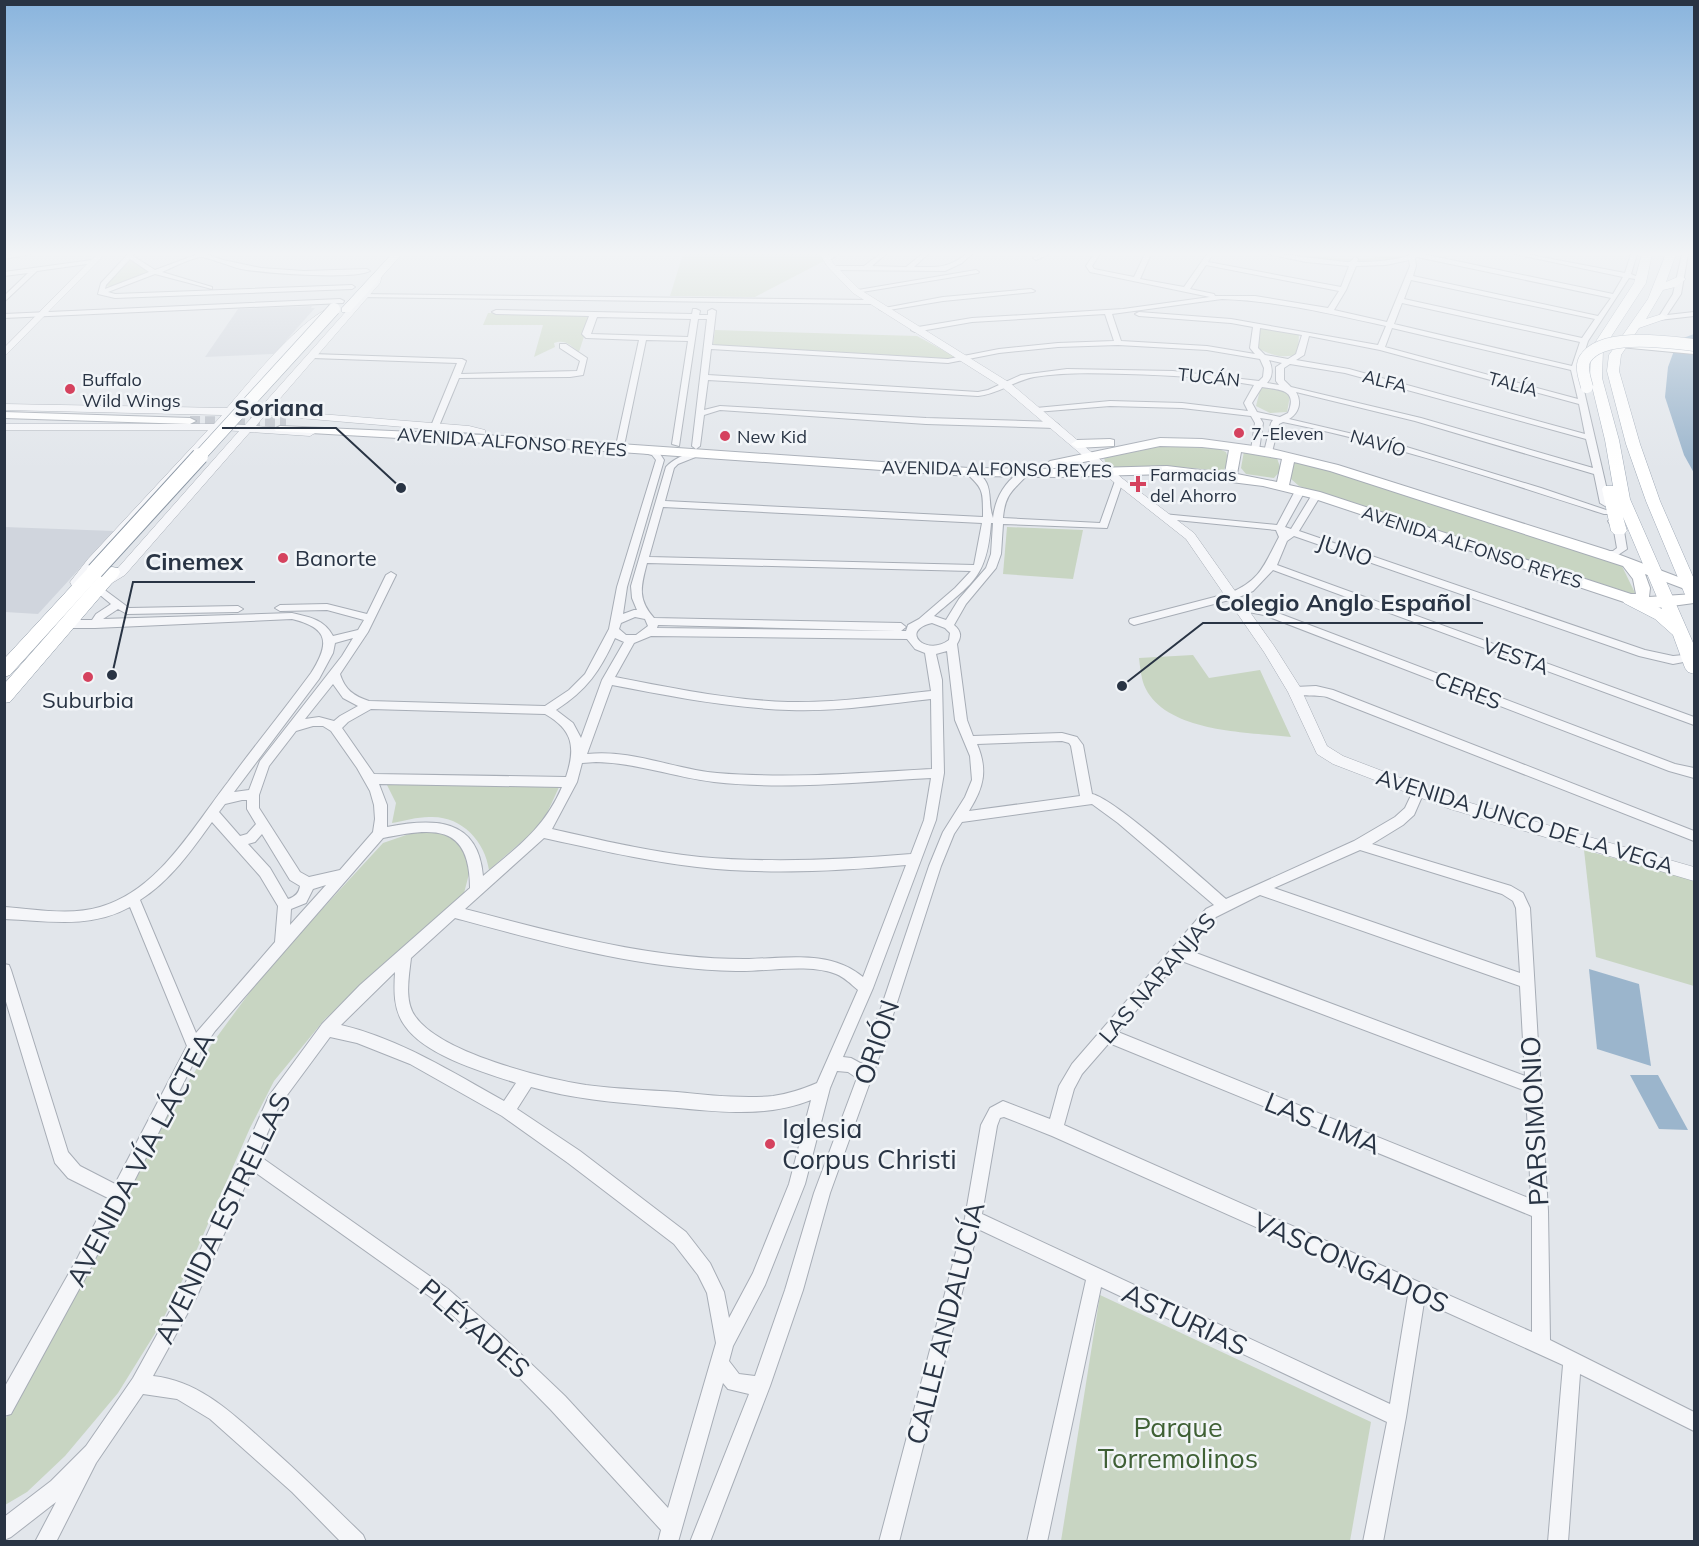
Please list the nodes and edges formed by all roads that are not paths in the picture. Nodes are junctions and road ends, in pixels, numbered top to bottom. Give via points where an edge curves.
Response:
1 (32, 326) edge
2 (308, 326) edge
3 (322, 326) edge
4 (334, 326) edge
5 (589, 326) edge
6 (694, 326) edge
7 (709, 326) edge
8 (909, 326) edge
9 (937, 326) edge
10 (1113, 326) edge
11 (1257, 326) edge
12 (1264, 326) edge
13 (1391, 326) edge
14 (1396, 326) edge
15 (1517, 326) edge
16 (1594, 326) edge
17 (1612, 326) edge
18 (1617, 326) edge
19 (1638, 326) edge
20 (1648, 326) edge
21 (915, 330) junction
22 (1306, 333) junction
23 (643, 338) junction
24 (1631, 338) junction
25 (693, 339) junction
26 (1584, 341) junction
27 (1118, 343) junction
28 (1695, 345) edge
29 (563, 346) dead end
30 (708, 347) junction
31 (1381, 348) junction
32 (1695, 351) edge
33 (4, 354) edge
34 (312, 356) junction
35 (1262, 356) junction
36 (965, 359) junction
37 (1291, 361) junction
38 (1575, 369) junction
39 (457, 376) junction
40 (704, 376) junction
41 (257, 382) junction
42 (1261, 383) junction
43 (1005, 385) junction
44 (285, 386) junction
45 (1286, 387) junction
46 (1584, 403) junction
47 (4, 407) edge
48 (1036, 410) junction
49 (203, 412) junction
50 (230, 412) junction
51 (248, 412) junction
52 (1252, 412) junction
53 (263, 413) junction
54 (701, 413) junction
55 (4, 415) edge
56 (1284, 418) junction
57 (4, 420) edge
58 (283, 424) junction
59 (681, 424) junction
60 (188, 425) junction
61 (698, 425) junction
62 (1055, 425) junction
63 (435, 426) junction
64 (4, 427) edge
65 (216, 428) junction
66 (234, 429) junction
67 (249, 429) junction
68 (483, 435) junction
69 (1591, 438) junction
70 (621, 441) junction
71 (1150, 442) junction
72 (676, 444) junction
73 (1077, 444) junction
74 (1236, 447) junction
75 (697, 450) junction
76 (646, 451) junction
77 (1262, 451) junction
78 (192, 453) junction
79 (226, 455) junction
80 (1091, 456) junction
81 (1289, 457) junction
82 (969, 472) junction
83 (1603, 472) junction
84 (1025, 473) junction
85 (1114, 476) junction
86 (1230, 477) junction
87 (1282, 486) junction
88 (1300, 491) junction
89 (1316, 495) junction
90 (1623, 500) junction
91 (661, 504) junction
92 (1607, 512) junction
93 (1166, 516) junction
94 (987, 520) junction
95 (998, 520) junction
96 (1280, 528) junction
97 (1618, 531) junction
98 (1294, 532) junction
99 (1283, 539) junction
100 (1602, 553) junction
101 (645, 560) junction
102 (1626, 562) junction
103 (1271, 566) junction
104 (978, 568) junction
105 (1656, 574) junction
106 (391, 575) dead end
107 (102, 579) junction
108 (79, 589) junction
109 (1693, 594) edge
110 (1233, 596) junction
111 (1630, 599) junction
112 (1669, 603) junction
113 (117, 605) junction
114 (327, 607) junction
115 (1242, 608) junction
116 (370, 618) junction
117 (923, 620) junction
118 (316, 621) junction
119 (1134, 621) dead end
120 (649, 622) junction
121 (69, 624) junction
122 (95, 624) junction
123 (949, 624) junction
124 (616, 625) junction
125 (910, 631) junction
126 (363, 632) junction
127 (1683, 637) junction
128 (630, 639) junction
129 (330, 640) junction
130 (952, 644) junction
131 (930, 650) junction
132 (1693, 663) edge
133 (4, 671) edge
134 (335, 675) junction
135 (608, 680) junction
136 (1295, 691) junction
137 (936, 694) junction
138 (4, 697) edge
139 (369, 705) junction
140 (547, 710) junction
141 (961, 720) junction
142 (1695, 721) edge
143 (935, 723) junction
144 (335, 728) junction
145 (290, 729) junction
146 (971, 740) junction
147 (579, 759) junction
148 (938, 773) junction
149 (1695, 773) edge
150 (371, 779) junction
151 (571, 782) junction
152 (1418, 792) junction
153 (253, 795) junction
154 (1087, 799) junction
155 (221, 800) junction
156 (212, 813) junction
157 (930, 820) junction
158 (956, 820) junction
159 (264, 824) junction
160 (542, 832) junction
161 (379, 834) junction
162 (1695, 836) edge
163 (237, 842) junction
164 (1359, 845) junction
165 (915, 859) junction
166 (1695, 874) edge
167 (341, 875) junction
168 (307, 883) junction
169 (1259, 889) junction
170 (477, 891) junction
171 (133, 899) junction
172 (285, 905) junction
173 (1224, 905) junction
174 (453, 912) junction
175 (4, 913) edge
176 (282, 942) junction
177 (1178, 953) junction
178 (404, 955) junction
179 (4, 970) edge
180 (1526, 982) junction
181 (866, 988) junction
182 (327, 1029) junction
183 (1107, 1035) junction
184 (195, 1047) junction
185 (834, 1064) junction
186 (865, 1075) junction
187 (528, 1079) junction
188 (1532, 1086) junction
189 (822, 1088) junction
190 (1003, 1109) joint
191 (507, 1111) junction
192 (1055, 1129) junction
193 (249, 1158) junction
194 (119, 1195) junction
195 (1540, 1211) junction
196 (973, 1218) junction
197 (1095, 1277) junction
198 (1417, 1292) junction
199 (725, 1343) junction
200 (1541, 1346) junction
201 (719, 1362) junction
202 (1572, 1362) junction
203 (139, 1384) junction
204 (761, 1386) junction
205 (4, 1407) edge
206 (1397, 1417) junction
207 (1695, 1422) edge
208 (93, 1453) junction
209 (4, 1530) edge
210 (671, 1535) edge
211 (45, 1542) edge
212 (356, 1542) edge
213 (700, 1542) edge
214 (889, 1542) edge
215 (1037, 1542) edge
216 (1373, 1542) edge
217 (1558, 1542) edge

1 - 33 street
2 - 41 street
3 - 107 main road
4 - 34 street
5 - 23 street via 586,334 589,336
6 - 25 street
7 - 30 street
8 - 21 street, AVENIDA JUNCO DE LA VEGA
9 - 21 street
10 - 27 street
11 - 35 street via 1254,348
12 - 22 street, TALÍA
13 - 31 street
14 - 38 street
15 - 26 street
16 - 26 street
17 - 90 main road via 1597,349 1595,363
18 - 24 main road via 1615,340
19 - 24 main road
20 - 24 main road
21 - 36 street, AVENIDA JUNCO DE LA VEGA
22 - 31 street, TALÍA
22 - 37 street via 1300,355
23 - 25 street
23 - 70 street
24 - 32 main road via 1659,348
24 - 109 main road via 1615,355 1613,371 1653,501
25 - 59 street
26 - 38 street
27 - 35 street, ALFA via 1207,348
27 - 36 street, ALFA via 1019,348
28 - 83 main road, bridge via 1634,341 1597,348 1584,360 1583,370 1598,423
29 - 39 street via 584,360 580,373
30 - 36 street, ALFA via 948,362
30 - 40 street
31 - 46 street, TALÍA
34 - 39 street via 462,361
34 - 44 street
35 - 37 street, ALFA
35 - 42 street via 1268,363 1267,377
36 - 43 street, AVENIDA JUNCO DE LA VEGA
37 - 45 street via 1280,367 1280,381
37 - 69 street, ALFA via 1371,377
38 - 46 street
39 - 63 street
40 - 43 street, TUCÁN via 978,394
40 - 54 street
41 - 44 street via 266,388
41 - 50 street
41 - 51 street
42 - 43 street, TUCÁN via 1192,374 1110,371 1029,376
42 - 45 street, TUCÁN
42 - 52 street via 1248,403
43 - 48 street, AVENIDA JUNCO DE LA VEGA
44 - 53 street
45 - 56 street via 1296,399 1293,412
45 - 83 street, TUCÁN via 1406,415
46 - 69 street
47 - 49 street
48 - 52 street, NAVÍO via 1131,403
48 - 62 street, AVENIDA JUNCO DE LA VEGA
49 - 50 street
49 - 60 street via 207,420
50 - 51 street
50 - 65 street
50 - 66 street via 237,421
51 - 53 street
51 - 67 street
52 - 56 street, NAVÍO
52 - 77 street via 1259,423
53 - 58 street
53 - 67 street
54 - 61 street
54 - 62 street via 720,408
55 - 60 main road
56 - 77 street via 1274,426
56 - 92 street, NAVÍO via 1355,435
57 - 60 main road
58 - 63 street, AVENIDA ALFONSO REYES via 366,421
58 - 67 street
58 - 68 main road, AVENIDA ALFONSO REYES
59 - 61 street
59 - 72 street
60 - 64 street
60 - 65 street
61 - 75 street
62 - 73 street, AVENIDA JUNCO DE LA VEGA
63 - 68 street, AVENIDA ALFONSO REYES
65 - 66 street
65 - 78 street
66 - 67 street
66 - 79 street
67 - 79 street
68 - 70 main road, AVENIDA ALFONSO REYES
68 - 76 main road, AVENIDA ALFONSO REYES
69 - 83 street
70 - 72 main road, AVENIDA ALFONSO REYES
71 - 73 main road
71 - 74 main road, AVENIDA ALFONSO REYES
71 - 80 main road, AVENIDA ALFONSO REYES
72 - 75 main road, AVENIDA ALFONSO REYES
73 - 80 street, AVENIDA JUNCO DE LA VEGA
74 - 77 main road, AVENIDA ALFONSO REYES
74 - 86 main road
75 - 76 main road, AVENIDA ALFONSO REYES
75 - 80 main road, AVENIDA ALFONSO REYES via 998,465 1050,465
75 - 82 main road, AVENIDA ALFONSO REYES
75 - 91 street via 670,467
76 - 124 street via 655,453 660,460 622,586
77 - 81 main road, AVENIDA ALFONSO REYES
78 - 79 street via 216,448
78 - 108 street via 89,564 76,582
79 - 107 street via 121,572
80 - 85 street, AVENIDA JUNCO DE LA VEGA
81 - 87 main road
81 - 100 main road, AVENIDA ALFONSO REYES
82 - 84 main road, AVENIDA ALFONSO REYES
82 - 94 street via 985,486
83 - 90 main road
83 - 92 street
83 - 97 main road
84 - 85 main road, AVENIDA ALFONSO REYES
84 - 95 street via 1003,494
85 - 86 main road, AVENIDA ALFONSO REYES via 1167,470
85 - 93 street, AVENIDA JUNCO DE LA VEGA
85 - 95 street via 1104,525
86 - 87 main road, AVENIDA ALFONSO REYES
87 - 88 main road, AVENIDA ALFONSO REYES
88 - 89 main road, AVENIDA ALFONSO REYES
88 - 96 street
89 - 98 street
89 - 111 main road, AVENIDA ALFONSO REYES
90 - 105 main road
91 - 94 street
91 - 101 street
92 - 97 street
93 - 96 street, JUNO
93 - 110 street, AVENIDA JUNCO DE LA VEGA via 1190,536
94 - 95 street
94 - 104 street
95 - 123 street via 995,559 990,571
96 - 98 street, JUNO
96 - 99 street
97 - 100 street via 1622,551
98 - 99 street
98 - 132 street, JUNO via 1643,654
99 - 103 street
100 - 102 main road, AVENIDA ALFONSO REYES
101 - 104 street
101 - 120 street via 636,592
102 - 105 main road, AVENIDA ALFONSO REYES
102 - 111 main road via 1636,570 1644,592 1642,598
103 - 110 street via 1249,589
103 - 142 street, VESTA
104 - 117 street
105 - 109 main road, AVENIDA ALFONSO REYES
105 - 112 main road
106 - 116 street
107 - 108 main road
107 - 113 street
107 - 121 main road
108 - 133 main road
109 - 112 main road, AVENIDA ALFONSO REYES
110 - 115 street, AVENIDA JUNCO DE LA VEGA
110 - 119 street
111 - 112 main road, AVENIDA ALFONSO REYES
111 - 127 main road via 1661,615
112 - 127 main road
113 - 114 street via 135,612
113 - 122 street
114 - 116 street
114 - 118 street
115 - 136 street, AVENIDA JUNCO DE LA VEGA
115 - 149 street, CERES via 1266,612 1673,768
116 - 126 street
117 - 123 street via 932,618
117 - 125 street
118 - 122 street via 283,615
118 - 129 street
120 - 124 street via 625,616
120 - 125 street
120 - 128 street via 642,638
121 - 122 street
121 - 138 main road
123 - 130 street via 955,630
124 - 128 street via 616,634
124 - 140 street via 590,678
125 - 131 street via 913,642
126 - 129 street
126 - 134 street
127 - 132 main road
128 - 135 street, AVENIDA ESTRELLAS
129 - 155 street via 329,652 315,676
130 - 131 street
130 - 141 street, ORIÓN
131 - 137 street, ORIÓN
134 - 139 street via 341,691
134 - 145 street
135 - 137 street via 694,696 781,705 828,705
135 - 147 street, AVENIDA ESTRELLAS
136 - 152 street, AVENIDA JUNCO DE LA VEGA via 1322,750
136 - 162 street via 1329,693
137 - 143 street, ORIÓN
139 - 140 street
139 - 144 street
140 - 147 street via 570,727
141 - 143 street via 946,718
141 - 146 street, ORIÓN
143 - 148 street, ORIÓN
144 - 145 street via 327,722 315,721
144 - 150 street
145 - 153 street via 264,764
146 - 154 street via 1073,740
146 - 158 street, ORIÓN via 978,780
147 - 148 street via 605,756 694,774 793,781
147 - 151 street, AVENIDA ESTRELLAS
148 - 157 street, ORIÓN
150 - 151 street
150 - 161 street via 382,810
151 - 160 street, AVENIDA ESTRELLAS
152 - 164 street, LAS NARANJAS via 1410,811 1399,821
152 - 166 street, AVENIDA JUNCO DE LA VEGA
153 - 155 street
153 - 159 street via 253,809
154 - 158 street
154 - 173 street via 1099,801
155 - 156 street
156 - 163 street
156 - 171 street via 164,872
157 - 158 street
157 - 165 street, ORIÓN
158 - 186 street, ORIÓN via 935,866
159 - 163 street via 251,838
159 - 168 street via 290,870
160 - 165 street via 649,855 726,864 835,866
160 - 170 street, AVENIDA ESTRELLAS
161 - 167 street, AVENIDA VÍA LÁCTEA
161 - 170 street via 422,827 459,835 472,853
163 - 172 street via 265,872
164 - 169 street, LAS NARANJAS
164 - 180 street, PARSIMONIO via 1518,897 1523,908
165 - 181 street, ORIÓN
167 - 168 street
167 - 176 street, AVENIDA VÍA LÁCTEA
168 - 172 street via 302,898
169 - 173 street, LAS NARANJAS
169 - 180 street
170 - 174 street, AVENIDA ESTRELLAS
171 - 175 street via 89,915
171 - 184 street
172 - 176 street
173 - 177 street, LAS NARANJAS via 1204,920
174 - 178 street, AVENIDA ESTRELLAS
174 - 181 street via 629,953 734,965 832,967 851,975
176 - 184 street, AVENIDA VÍA LÁCTEA
177 - 183 street, LAS NARANJAS
177 - 188 street
178 - 182 street, AVENIDA ESTRELLAS
178 - 187 street via 403,1009 421,1034 462,1056
179 - 194 street via 61,1157 74,1172
180 - 188 street, PARSIMONIO
181 - 185 street, ORIÓN
182 - 191 street via 357,1036 415,1059
182 - 193 street, AVENIDA ESTRELLAS via 274,1101
183 - 192 street, LAS NARANJAS via 1067,1086
183 - 195 street, LAS LIMA
184 - 194 street, AVENIDA VÍA LÁCTEA
185 - 186 street via 851,1065
185 - 189 street, ORIÓN
186 - 204 street, ORIÓN via 822,1193
187 - 189 street via 585,1092 745,1105 783,1102
187 - 191 street
188 - 195 street, PARSIMONIO
189 - 199 street, ORIÓN via 797,1184 759,1279
190 - 192 street, VASCONGADOS
190 - 196 street, CALLE ANDALUCÍA via 995,1113 989,1125
191 - 199 street via 680,1238 704,1269 715,1292
192 - 198 street, VASCONGADOS
193 - 203 street, AVENIDA ESTRELLAS via 191,1290
193 - 210 street, PLÉYADES via 442,1295 498,1344 558,1403
194 - 205 street, AVENIDA VÍA LÁCTEA
195 - 200 street, PARSIMONIO
196 - 197 street, ASTURIAS
196 - 214 street, CALLE ANDALUCÍA
197 - 206 street, ASTURIAS
197 - 215 street
198 - 200 street, VASCONGADOS
198 - 206 street
199 - 201 street, ORIÓN
200 - 202 street, VASCONGADOS
201 - 204 street via 734,1383
201 - 210 street, ORIÓN
202 - 207 street, VASCONGADOS
202 - 217 street
203 - 208 street, AVENIDA ESTRELLAS
203 - 212 street via 181,1391 218,1412
204 - 213 street, ORIÓN
206 - 216 street
208 - 209 street, AVENIDA ESTRELLAS via 58,1488
208 - 211 street, AVENIDA ESTRELLAS

